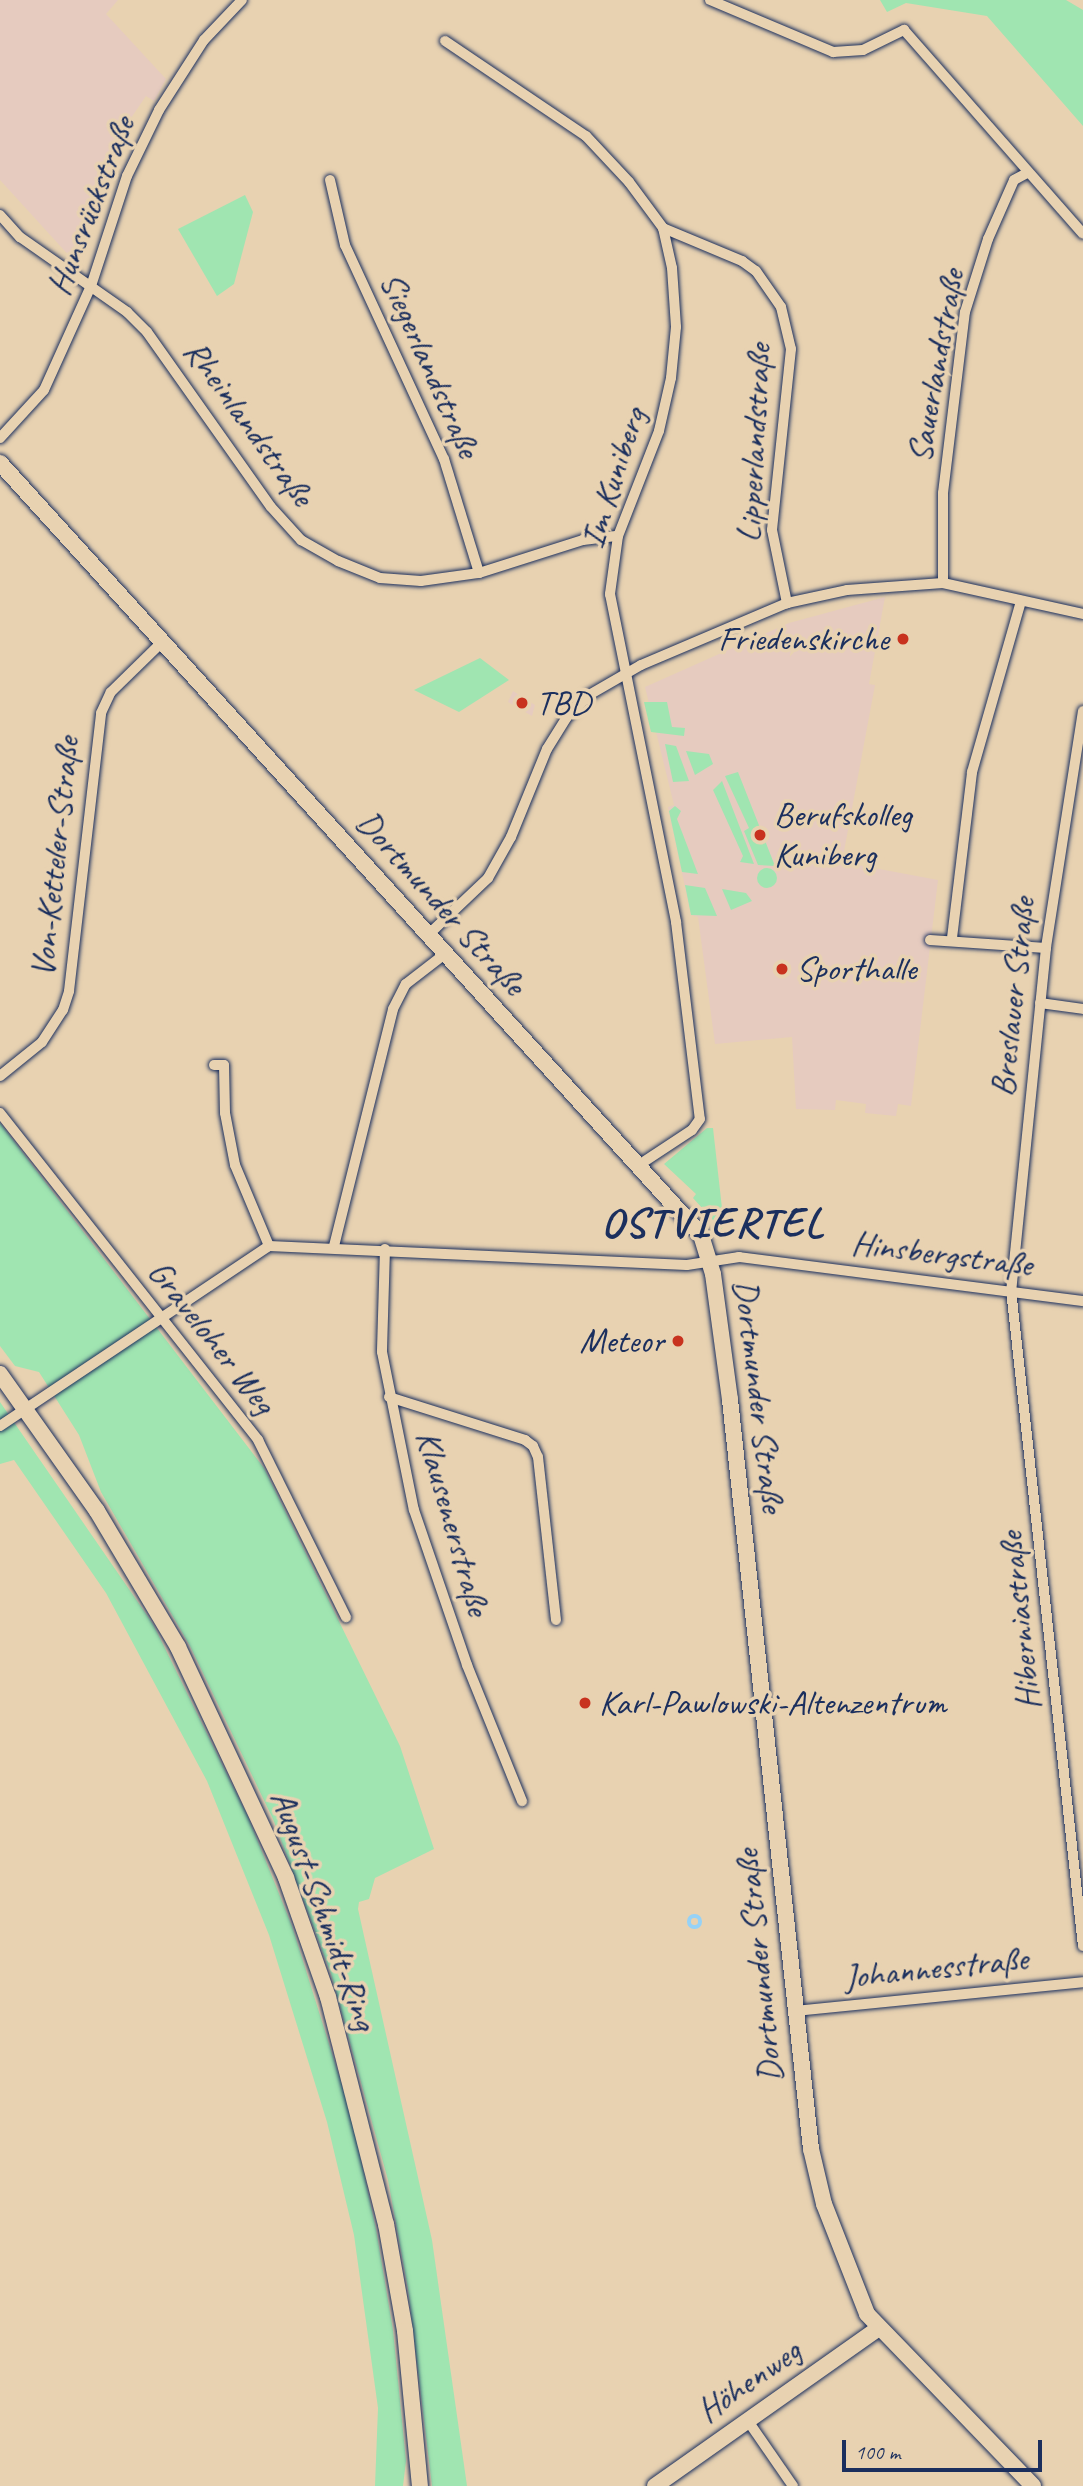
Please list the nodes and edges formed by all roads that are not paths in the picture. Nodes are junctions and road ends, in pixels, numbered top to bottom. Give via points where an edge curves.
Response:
1 (243, 0) edge
2 (710, 0) edge
3 (445, 41) dead end
4 (1027, 173) junction
5 (330, 180) dead end
6 (0, 215) edge
7 (663, 228) junction
8 (1083, 234) edge
9 (91, 286) junction
10 (0, 438) edge
11 (0, 463) edge
12 (618, 536) junction
13 (479, 573) junction
14 (943, 583) junction
15 (1021, 601) junction
16 (787, 603) junction
17 (1083, 614) edge
18 (162, 642) junction
19 (624, 674) junction
20 (1083, 712) edge
21 (428, 935) junction
22 (952, 938) junction
23 (930, 940) dead end
24 (1046, 948) junction
25 (446, 954) junction
26 (1040, 1003) junction
27 (1083, 1009) edge
28 (214, 1065) dead end
29 (0, 1076) edge
30 (0, 1113) edge
31 (639, 1165) junction
32 (269, 1246) junction
33 (334, 1246) junction
34 (385, 1249) junction
35 (710, 1261) junction
36 (1012, 1290) junction
37 (1083, 1301) edge
38 (159, 1317) junction
39 (0, 1374) edge
40 (389, 1398) junction
41 (25, 1408) junction
42 (0, 1426) edge
43 (346, 1617) dead end
44 (556, 1620) dead end
45 (522, 1801) dead end
46 (1078, 1849) edge
47 (1083, 1946) edge
48 (1083, 1982) edge
49 (795, 2011) junction
50 (879, 2328) junction
51 (748, 2421) junction
52 (420, 2486) edge
53 (655, 2486) edge
54 (793, 2486) edge
55 (1033, 2486) edge

1 - 9 street, Hunsrückstraße via 204,40 159,110 127,177
2 - 4 street via 833,52 863,50 904,30
3 - 7 street, Im Kuniberg via 586,136
4 - 8 street
4 - 14 street, Sauerlandstraße via 1014,180 988,239 965,312 943,493
5 - 13 street, Siegerlandstraße via 345,245 444,459
6 - 9 street, Rheinlandstraße via 20,237
7 - 12 street, Im Kuniberg via 672,268 676,350 659,431
7 - 16 street, Lipperlandstraße via 742,261 768,284 781,307 791,349 772,530
9 - 10 street, Hunsrückstraße via 44,390
9 - 13 street, Rheinlandstraße via 127,312 170,360 245,472 301,540 358,571 400,582
11 - 18 street, Dortmunder Straße
12 - 13 street, Rheinlandstraße via 583,540
12 - 19 street, Im Kuniberg via 610,594
14 - 15 street
14 - 16 street via 847,590
15 - 17 street
15 - 22 street via 972,772
16 - 19 street
18 - 21 street, Dortmunder Straße
18 - 29 street, Von-Ketteler-Straße via 111,692 101,713 69,991 63,1010 42,1042
19 - 21 street via 589,695 566,718 535,774 502,856 488,878
19 - 31 street, Im Kuniberg via 676,922 694,1041 697,1126
20 - 24 street, Breslauer Straße
21 - 25 street, Dortmunder Straße
22 - 23 street
22 - 24 street
24 - 26 street, Breslauer Straße
25 - 31 street, Dortmunder Straße
25 - 33 street via 406,984 393,1009
26 - 27 street
26 - 36 street, Breslauer Straße
28 - 32 street via 224,1065 225,1113 234,1165
30 - 38 street, Graveloher Weg
31 - 35 street, Dortmunder Straße via 693,1224
32 - 33 street, Hinsbergstraße
32 - 38 street
33 - 34 street, Hinsbergstraße
34 - 35 street, Hinsbergstraße via 687,1265
34 - 40 street, Klausenerstraße via 382,1352
35 - 36 street, Hinsbergstraße via 739,1257
35 - 49 street, Dortmunder Straße via 730,1400
36 - 37 street, Hinsbergstraße
36 - 46 street, Hiberniastraße
38 - 41 street
38 - 43 street, Graveloher Weg via 258,1440
39 - 41 street, August-Schmidt-Ring
40 - 44 street via 533,1446 538,1457
40 - 45 street, Klausenerstraße via 414,1510 438,1588
41 - 42 street
41 - 52 street, August-Schmidt-Ring via 97,1511 178,1647 286,1878 331,2010 386,2224 405,2330
46 - 47 street, Hiberniastraße
48 - 49 street, Johannesstraße
49 - 50 street, Dortmunder Straße via 811,2149 824,2204 843,2262 867,2314
50 - 51 street, Höhenweg
50 - 55 street, Dortmunder Straße
51 - 53 street, Höhenweg
51 - 54 street

